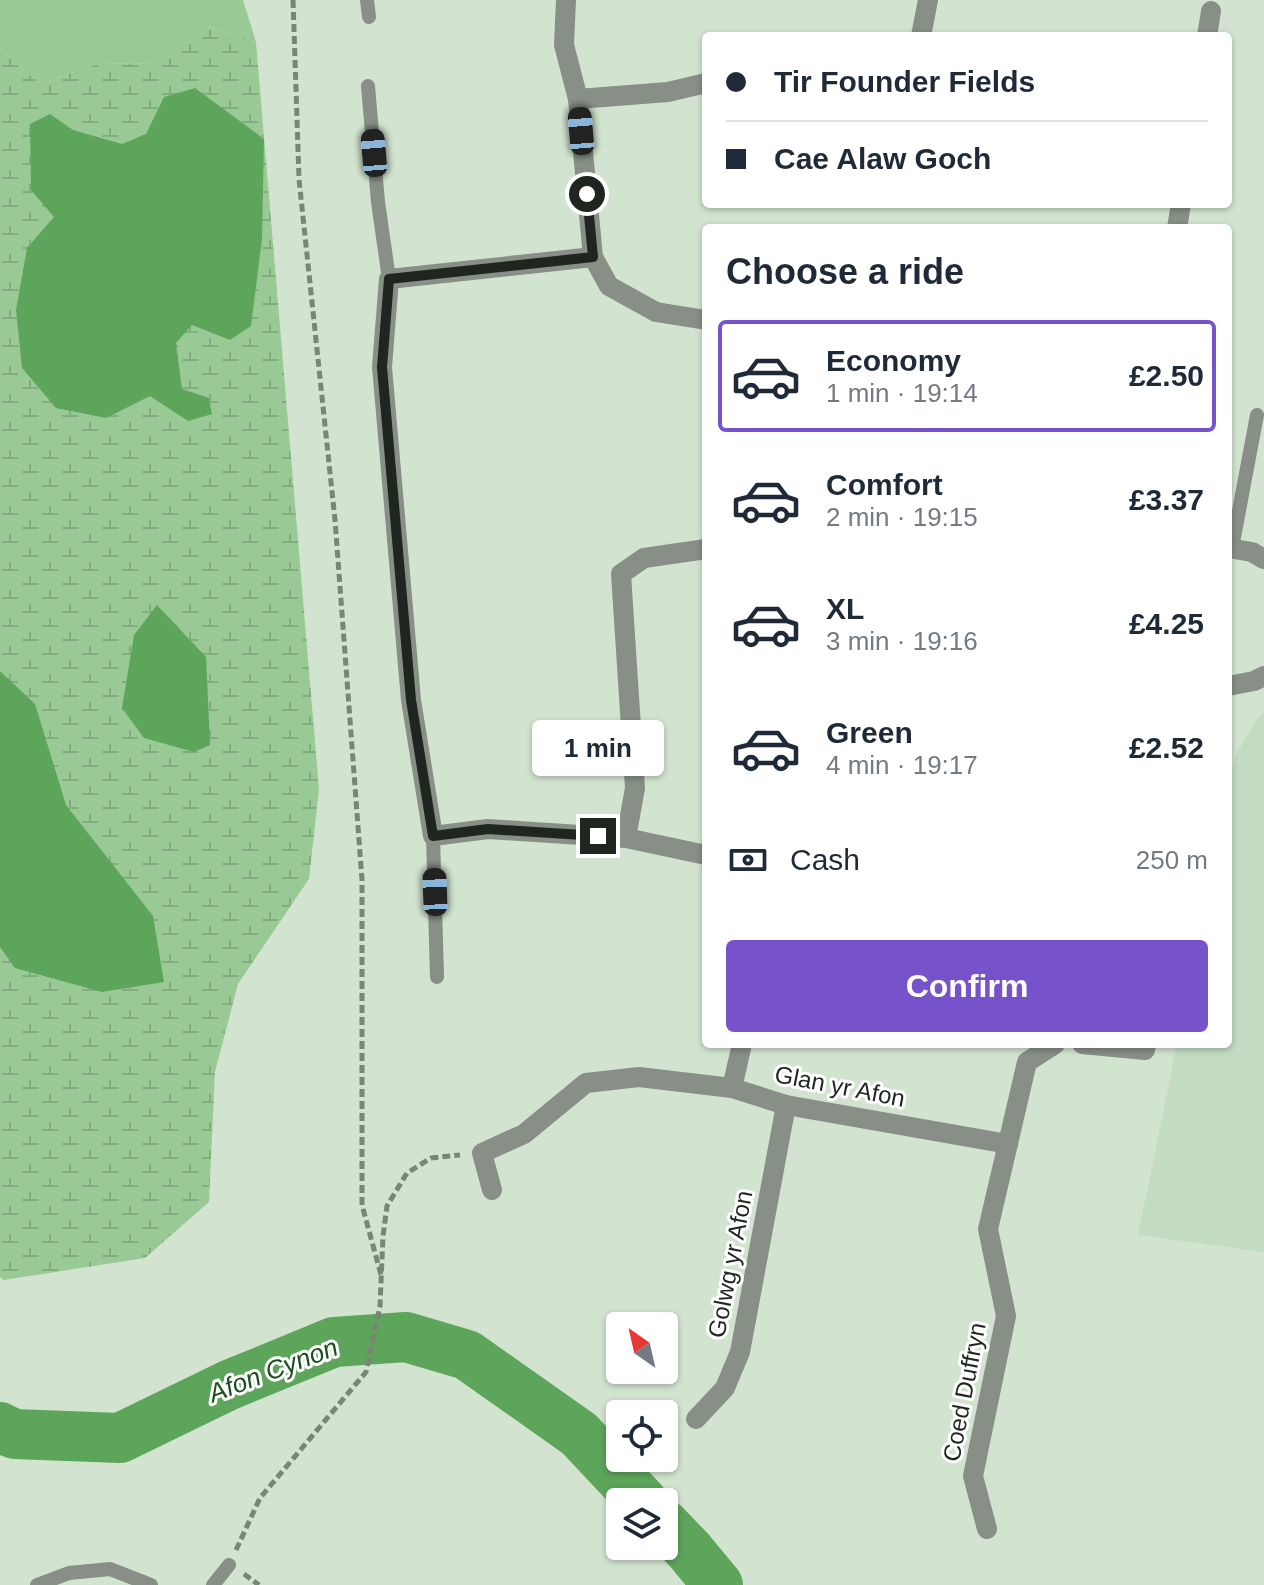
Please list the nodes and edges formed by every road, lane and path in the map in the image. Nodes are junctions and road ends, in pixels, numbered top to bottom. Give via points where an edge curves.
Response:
1 (293, 0) edge
2 (367, 0) edge
3 (566, 0) edge
4 (928, 0) edge
5 (1211, 11) dead end
6 (369, 17) dead end
7 (922, 32) edge
8 (1208, 32) edge
9 (702, 84) edge
10 (368, 86) dead end
11 (578, 99) junction
12 (593, 257) junction
13 (389, 279) junction
14 (702, 319) edge
15 (1257, 415) dead end
16 (1232, 538) edge
17 (1232, 548) edge
18 (702, 550) edge
19 (1264, 559) edge
20 (1264, 676) edge
21 (1232, 685) edge
22 (433, 836) junction
23 (626, 838) junction
24 (702, 854) edge
25 (437, 977) dead end
26 (741, 1048) edge
27 (1049, 1048) edge
28 (732, 1088) junction
29 (786, 1105) junction
30 (1008, 1144) junction
31 (482, 1153) junction
32 (492, 1190) dead end
33 (381, 1275) junction
34 (696, 1419) dead end
35 (987, 1529) dead end
36 (229, 1565) junction
37 (37, 1585) edge
38 (151, 1585) edge
39 (213, 1585) edge
40 (259, 1585) edge

1 - 33 path via 299,179 335,520 362,880 362,1205
2 - 6 lane
3 - 11 street via 564,45
4 - 7 street
5 - 8 street
9 - 11 street
10 - 13 lane
11 - 12 street
12 - 13 street
12 - 14 street via 609,286 656,312
13 - 22 street via 382,367 411,700
15 - 16 lane
17 - 19 street
18 - 23 street via 644,558 621,574 635,788
20 - 21 street
22 - 23 street via 488,829
22 - 25 lane
23 - 24 street
26 - 28 street
27 - 30 street, Coed Duffryn via 1027,1062
28 - 29 street, Glan yr Afon
28 - 31 street, Glan yr Afon via 639,1077 586,1083 524,1134
29 - 30 street, Glan yr Afon
29 - 34 street, Golwg yr Afon via 740,1352 725,1388
30 - 35 street, Coed Duffryn via 988,1229 1006,1316 973,1476
31 - 32 street
31 - 33 path via 431,1158 407,1173 387,1206
33 - 36 path via 366,1372 260,1498
36 - 39 lane
36 - 40 path
37 - 38 lane via 69,1573 110,1569

